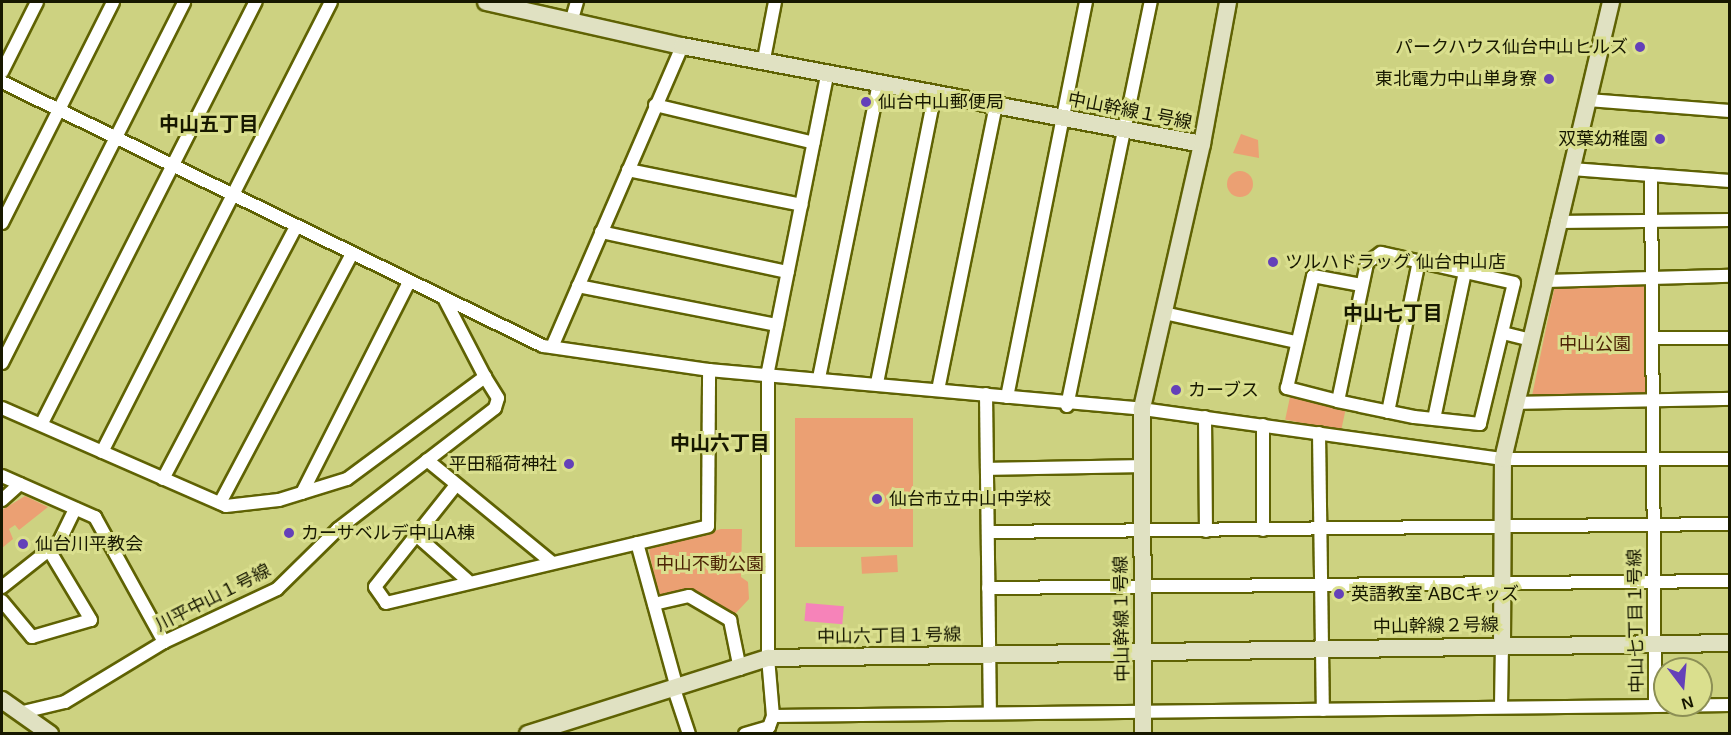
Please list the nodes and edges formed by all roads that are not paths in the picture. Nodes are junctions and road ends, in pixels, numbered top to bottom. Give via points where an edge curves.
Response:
1 (37, 2) edge
2 (113, 2) edge
3 (184, 2) edge
4 (256, 2) edge
5 (331, 2) edge
6 (486, 2) edge
7 (577, 2) edge
8 (775, 2) edge
9 (1086, 2) edge
10 (1151, 2) edge
11 (1228, 2) edge
12 (1611, 2) edge
13 (516, 4) edge
14 (572, 20) junction
15 (682, 46) junction
16 (764, 59) junction
17 (2, 72) edge
18 (828, 72) junction
19 (2, 82) edge
20 (879, 82) junction
21 (935, 93) junction
22 (1588, 100) junction
23 (655, 105) junction
24 (996, 106) junction
25 (58, 110) junction
26 (1730, 111) edge
27 (1064, 118) junction
28 (1127, 130) junction
29 (115, 138) junction
30 (814, 143) junction
31 (1202, 144) junction
32 (172, 166) junction
33 (1571, 169) junction
34 (628, 170) junction
35 (1651, 175) junction
36 (1730, 182) edge
37 (234, 196) junction
38 (801, 205) junction
39 (1730, 220) edge
40 (1651, 221) junction
41 (2, 222) edge
42 (1557, 222) junction
43 (296, 227) junction
44 (601, 232) junction
45 (352, 254) junction
46 (1419, 261) junction
47 (788, 272) junction
48 (1465, 272) junction
49 (1730, 276) edge
50 (1651, 278) junction
51 (1546, 281) junction
52 (409, 282) junction
53 (1361, 285) junction
54 (578, 286) junction
55 (445, 300) junction
56 (1164, 313) junction
57 (777, 325) junction
58 (1503, 333) junction
59 (1652, 338) junction
60 (1730, 338) edge
61 (1532, 340) junction
62 (1296, 342) junction
63 (552, 347) junction
64 (2, 363) edge
65 (710, 370) junction
66 (768, 371) junction
67 (485, 377) junction
68 (819, 378) junction
69 (877, 383) junction
70 (939, 390) junction
71 (986, 394) junction
72 (1007, 397) junction
73 (1730, 399) edge
74 (1652, 400) junction
75 (1338, 401) junction
76 (1516, 403) junction
77 (1067, 406) junction
78 (2, 408) edge
79 (1142, 409) junction
80 (1388, 412) junction
81 (1205, 417) junction
82 (1434, 419) junction
83 (42, 423) junction
84 (1263, 425) junction
85 (1319, 433) junction
86 (102, 452) junction
87 (1653, 458) junction
88 (1503, 459) junction
89 (1730, 459) edge
90 (427, 460) junction
91 (1140, 466) junction
92 (987, 469) junction
93 (2, 476) edge
94 (163, 479) junction
95 (20, 484) junction
96 (456, 485) junction
97 (302, 493) junction
98 (2, 500) edge
99 (220, 503) junction
100 (75, 508) junction
101 (1730, 524) edge
102 (1653, 526) junction
103 (1502, 528) junction
104 (1263, 530) junction
105 (1321, 530) junction
106 (1141, 531) junction
107 (1206, 531) junction
108 (987, 532) junction
109 (416, 535) junction
110 (637, 543) junction
111 (49, 550) junction
112 (551, 562) junction
113 (467, 580) junction
114 (1730, 581) edge
115 (1502, 583) junction
116 (1654, 583) junction
117 (1323, 585) junction
118 (2, 587) edge
119 (1140, 587) junction
120 (988, 588) junction
121 (2, 601) edge
122 (654, 604) junction
123 (164, 642) junction
124 (1655, 642) junction
125 (1730, 643) edge
126 (1502, 644) junction
127 (1322, 648) junction
128 (1143, 652) junction
129 (988, 653) junction
130 (1655, 657) edge
131 (768, 658) junction
132 (740, 669) junction
133 (676, 688) junction
134 (2, 700) edge
135 (1713, 705) edge
136 (1730, 705) edge
137 (1502, 706) junction
138 (1653, 706) edge
139 (1323, 710) junction
140 (22, 712) junction
141 (990, 712) junction
142 (1143, 714) junction
143 (773, 724) edge
144 (50, 734) edge
145 (528, 734) edge
146 (689, 734) edge
147 (745, 734) edge
148 (1143, 734) edge

1 - 17 street
2 - 25 street
3 - 29 street
4 - 32 street
5 - 37 street
6 - 13 street, 中山幹線１号線
7 - 14 street
8 - 16 street
9 - 27 street
10 - 28 street
11 - 31 street
12 - 22 street
13 - 14 street, 中山幹線１号線
14 - 15 street, 中山幹線１号線
15 - 16 street, 中山幹線１号線
15 - 23 street
16 - 18 street, 中山幹線１号線
18 - 20 street, 中山幹線１号線
18 - 30 street
19 - 25 street
20 - 21 street, 中山幹線１号線
20 - 68 street
21 - 24 street, 中山幹線１号線
21 - 69 street
22 - 26 street
22 - 33 street
23 - 30 street
23 - 34 street
24 - 27 street, 中山幹線１号線
24 - 70 street
25 - 29 street
25 - 41 street
27 - 28 street, 中山幹線１号線
27 - 72 street
28 - 31 street, 中山幹線１号線
28 - 77 street
29 - 32 street
29 - 64 street
30 - 38 street
31 - 56 street, 中山幹線１号線
32 - 37 street
32 - 83 street
33 - 35 street
33 - 42 street
34 - 38 street
34 - 44 street
35 - 36 street
35 - 40 street, 中山七丁目１号線
37 - 43 street
37 - 86 street
38 - 47 street
39 - 40 street
40 - 42 street
40 - 50 street, 中山七丁目１号線
42 - 51 street
43 - 45 street
43 - 94 street
44 - 47 street
44 - 54 street
45 - 52 street
45 - 99 street
46 - 48 street
46 - 53 street via 1381,253 1367,263
46 - 80 street
47 - 57 street
48 - 58 street via 1514,283
48 - 82 street
49 - 50 street
50 - 51 street
50 - 59 street, 中山七丁目１号線
51 - 61 street
52 - 55 street
52 - 97 street
53 - 62 street via 1313,276
53 - 75 street
54 - 57 street
54 - 63 street
55 - 63 street
55 - 67 street, 川平中山１号線
56 - 62 street
56 - 79 street, 中山幹線１号線
57 - 66 street
58 - 61 street
58 - 82 street via 1480,424
59 - 60 street
59 - 74 street, 中山七丁目１号線
61 - 76 street
62 - 75 street via 1287,388
63 - 65 street
65 - 66 street
65 - 110 street via 708,526
66 - 68 street
66 - 131 street
67 - 90 street, 川平中山１号線 via 498,398 495,408
67 - 97 street via 347,479
68 - 69 street
69 - 70 street
70 - 71 street
71 - 72 street
71 - 92 street
72 - 77 street
73 - 74 street
74 - 76 street
74 - 87 street, 中山七丁目１号線
75 - 80 street
76 - 88 street
77 - 79 street
78 - 83 street
79 - 81 street
79 - 91 street, 中山幹線１号線
80 - 82 street
81 - 84 street
81 - 107 street
83 - 86 street
84 - 85 street
84 - 104 street
85 - 88 street
85 - 105 street
86 - 94 street
87 - 88 street
87 - 89 street
87 - 102 street, 中山七丁目１号線
88 - 103 street
90 - 96 street
90 - 123 street, 川平中山１号線 via 338,529 277,589
91 - 92 street
91 - 106 street, 中山幹線１号線
92 - 108 street
93 - 95 street
94 - 99 street
95 - 98 street
95 - 100 street
96 - 109 street
96 - 112 street
97 - 99 street
100 - 111 street
100 - 123 street via 95,517
101 - 102 street
102 - 103 street
102 - 116 street, 中山七丁目１号線
103 - 105 street
103 - 115 street
104 - 105 street
104 - 107 street
105 - 117 street
106 - 107 street
106 - 108 street
106 - 119 street, 中山幹線１号線
108 - 120 street
109 - 113 street
109 - 113 street via 375,587 386,603
110 - 112 street
110 - 122 street
111 - 118 street
111 - 121 street via 91,620 32,637
112 - 113 street
114 - 116 street
115 - 116 street
115 - 117 street
115 - 126 street
116 - 124 street, 中山七丁目１号線
117 - 119 street
117 - 127 street
119 - 120 street
119 - 128 street, 中山幹線１号線
120 - 129 street
122 - 132 street via 689,596 730,621
122 - 133 street
123 - 140 street, 川平中山１号線 via 65,702
124 - 125 street, 中山幹線２号線
124 - 126 street, 中山幹線２号線
124 - 130 street, 中山七丁目１号線
126 - 127 street, 中山幹線２号線
126 - 137 street
127 - 128 street, 中山幹線２号線
127 - 139 street
128 - 129 street, 中山六丁目１号線
128 - 142 street, 中山幹線１号線
129 - 131 street, 中山六丁目１号線
129 - 141 street
131 - 132 street, 中山六丁目１号線
131 - 143 street
132 - 133 street, 中山六丁目１号線
133 - 145 street, 中山六丁目１号線
133 - 146 street
134 - 140 street
135 - 136 street
137 - 138 street, 中山七丁目１号線
137 - 139 street, 中山七丁目１号線
139 - 142 street, 中山七丁目１号線
140 - 144 street
141 - 142 street, 中山七丁目１号線
141 - 143 street, 中山七丁目１号線
142 - 148 street, 中山幹線１号線
143 - 147 street

